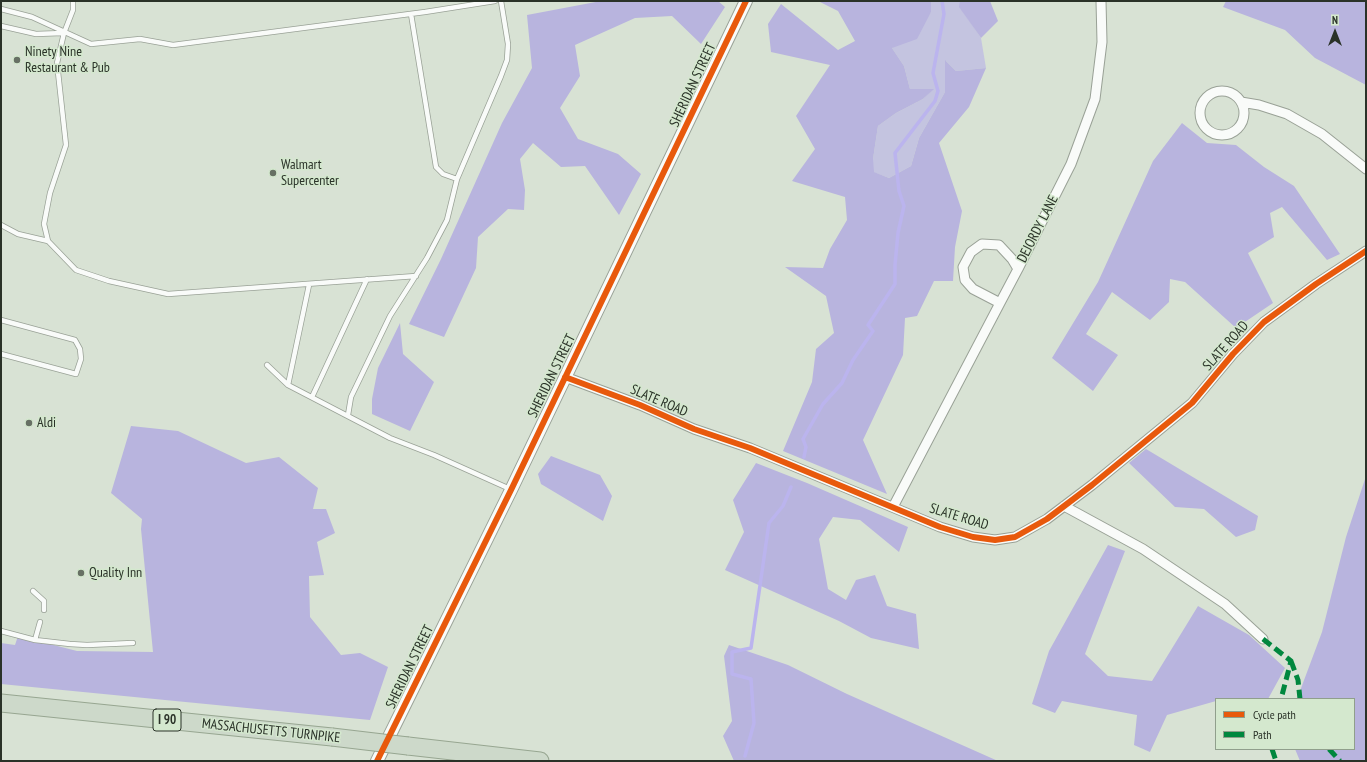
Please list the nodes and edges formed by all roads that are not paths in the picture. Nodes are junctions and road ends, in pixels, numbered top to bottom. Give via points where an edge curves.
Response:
1 (73, 1) edge
2 (495, 1) edge
3 (501, 1) edge
4 (746, 1) edge
5 (1101, 1) edge
6 (1, 9) edge
7 (411, 14) junction
8 (1, 26) edge
9 (64, 33) junction
10 (1241, 102) junction
11 (1366, 168) edge
12 (457, 179) junction
13 (1, 225) edge
14 (48, 241) junction
15 (1366, 251) edge
16 (1018, 269) junction
17 (416, 276) junction
18 (367, 279) junction
19 (308, 285) junction
20 (1000, 303) junction
21 (1, 320) edge
22 (1, 354) edge
23 (267, 365) dead end
24 (565, 377) junction
25 (288, 385) junction
26 (312, 397) junction
27 (348, 415) junction
28 (511, 490) junction
29 (1064, 506) junction
30 (893, 507) junction
31 (33, 591) dead end
32 (44, 610) dead end
33 (40, 622) dead end
34 (1, 631) edge
35 (1263, 639) dead end
36 (35, 640) junction
37 (133, 643) dead end
38 (1, 703) edge
39 (377, 761) edge
40 (540, 761) edge

1 - 9 lane via 73,10
2 - 7 lane
3 - 12 lane via 508,44 507,60
4 - 24 street, SHERIDAN STREET
5 - 16 street, DEJORDY LANE via 1102,42 1095,98 1071,164
6 - 9 lane via 32,17
7 - 9 lane via 173,45 140,39 91,44
7 - 12 lane via 436,167 443,174
8 - 9 lane via 36,34
9 - 14 lane via 57,63 66,145 50,193 44,224
10 - 10 street via 1231,93 1224,91 1210,94 1201,105 1203,125 1215,134 1230,134 1242,124 1244,117
10 - 11 street via 1287,114 1322,134
12 - 17 lane via 447,220
13 - 14 lane via 18,234
14 - 19 lane via 76,270 109,281 168,294
15 - 29 street, SLATE ROAD via 1264,322 1192,403
16 - 20 street
16 - 20 street, DEJORDY LANE via 999,245 982,244 971,252 964,267 965,280 973,289
17 - 18 lane
17 - 27 lane via 390,316 361,375 351,397
18 - 19 lane
18 - 26 lane
19 - 25 lane
20 - 30 street
21 - 22 lane via 75,340 80,349 81,359 76,374
23 - 25 lane
24 - 28 street, SHERIDAN STREET
24 - 30 street, SLATE ROAD via 640,405 694,429 750,448
25 - 26 lane
26 - 27 lane
27 - 28 lane via 390,438
28 - 39 street, SHERIDAN STREET
29 - 30 street, SLATE ROAD via 1048,519 1015,536 995,540 947,529
29 - 35 street via 1156,558 1225,604
31 - 32 lane via 44,601
33 - 36 lane
34 - 36 lane
36 - 37 lane via 87,645
38 - 40 highway, MASSACHUSETTS TURNPIKE / I 90, bridge

